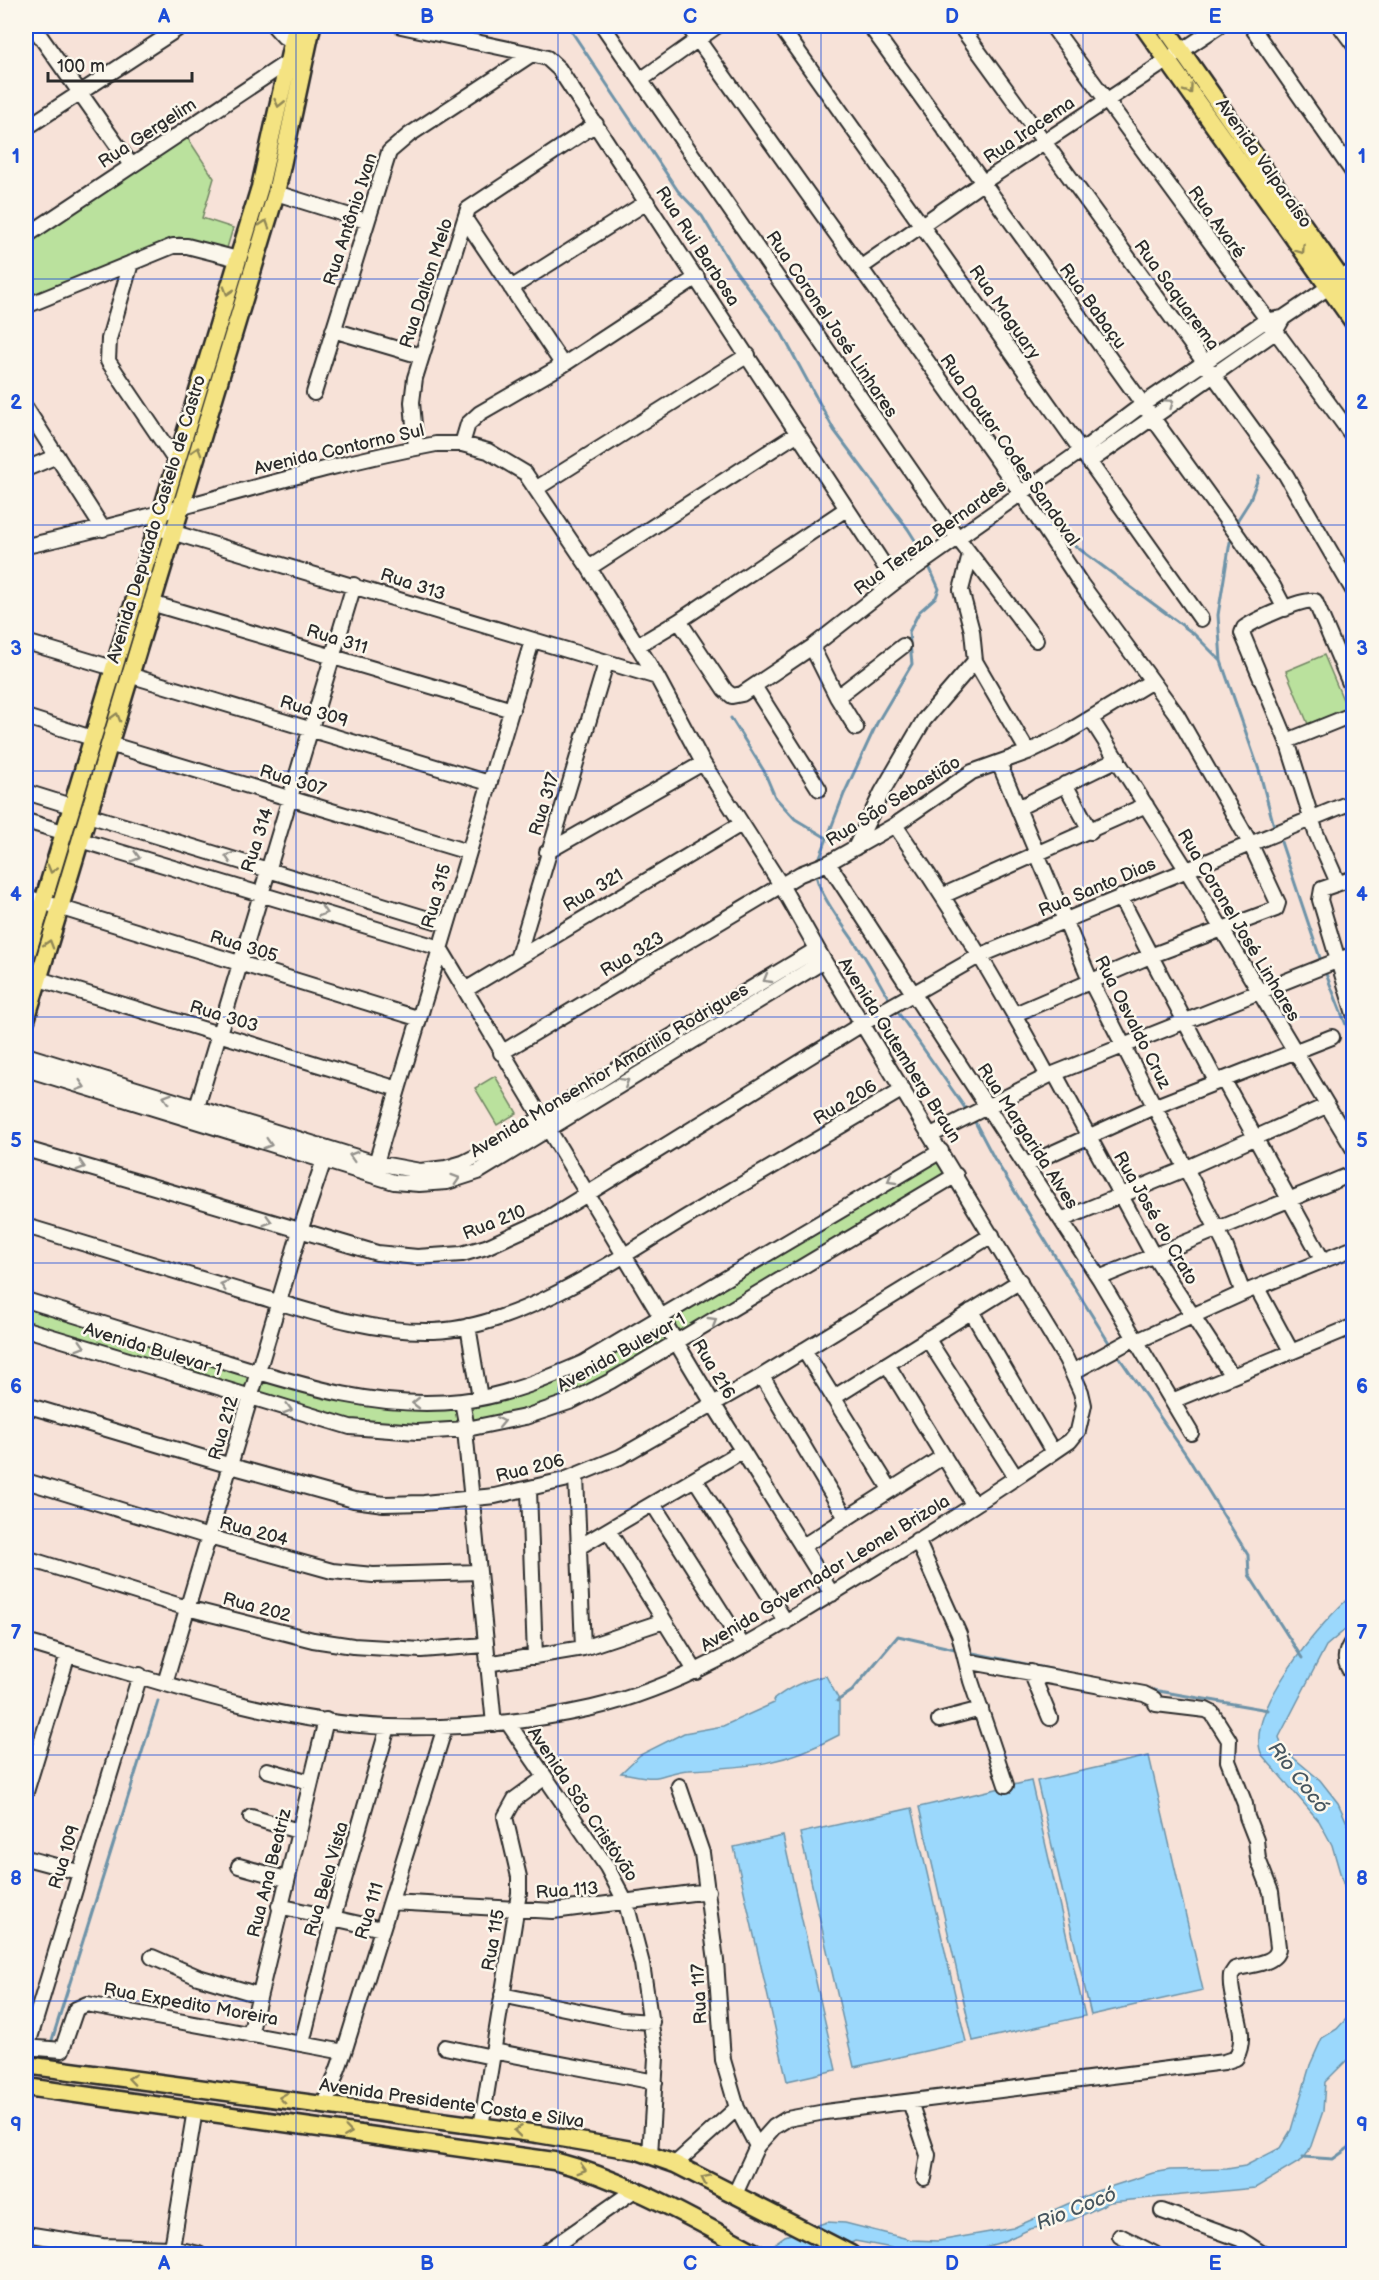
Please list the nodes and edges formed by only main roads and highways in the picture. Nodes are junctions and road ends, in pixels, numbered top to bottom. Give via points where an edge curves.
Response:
1 (1143, 26) edge
2 (1164, 26) edge
3 (302, 33) edge
4 (1341, 279) edge
5 (1353, 297) edge
6 (1353, 323) edge
7 (164, 524) junction
8 (121, 672) junction
9 (26, 958) edge
10 (26, 1020) edge
11 (26, 2065) edge
12 (81, 2072) junction
13 (26, 2086) edge
14 (190, 2087) junction
15 (80, 2094) junction
16 (191, 2110) junction
17 (846, 2252) edge
18 (758, 2254) edge

1 -> 4 main road, Avenida Valparaíso
2 - 4 main road, Avenida Valparaíso
3 -> 7 main road, Avenida Deputado Castelo de Castro via 289,61 260,187 177,463
7 -> 3 main road, Avenida Deputado Castelo de Castro via 180,507 276,193
4 - 5 main road, Avenida Valparaíso
4 - 6 main road, Avenida Valparaíso
7 - 8 main road, Avenida Deputado Castelo de Castro
7 - 8 main road, Avenida Deputado Castelo de Castro via 151,603
8 -> 9 main road, Avenida Deputado Castelo de Castro via 92,738
10 -> 8 main road, Avenida Deputado Castelo de Castro via 109,744
11 - 12 main road, Avenida Presidente Costa e Silva
14 -> 12 main road, Avenida Presidente Costa e Silva
12 - 15 main road
13 - 15 main road
14 - 16 main road
17 -> 14 main road, Avenida Presidente Costa e Silva via 675,2164 650,2155 538,2134
15 - 16 main road
16 -> 18 main road via 531,2157 601,2174

